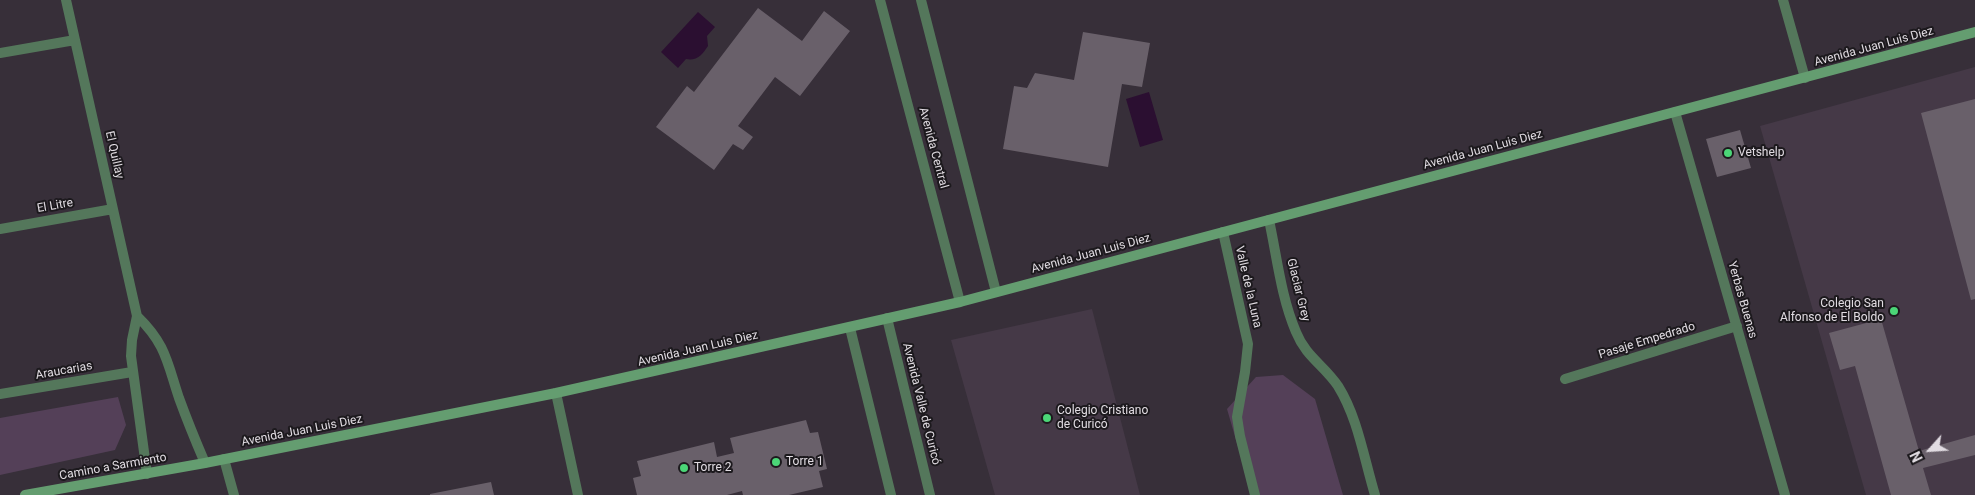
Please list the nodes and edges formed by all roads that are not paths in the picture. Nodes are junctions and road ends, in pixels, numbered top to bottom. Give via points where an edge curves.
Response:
1 (66, 0) edge
2 (880, 0) edge
3 (921, 0) edge
4 (1783, 0) edge
5 (1975, 32) edge
6 (75, 40) junction
7 (0, 53) edge
8 (1805, 78) junction
9 (1675, 112) junction
10 (113, 209) junction
11 (1269, 220) junction
12 (0, 229) edge
13 (1223, 232) junction
14 (996, 292) junction
15 (960, 302) junction
16 (138, 316) junction
17 (887, 318) junction
18 (1737, 326) junction
19 (850, 328) junction
20 (132, 372) junction
21 (1565, 379) dead end
22 (556, 393) junction
23 (0, 394) edge
24 (224, 459) junction
25 (205, 464) junction
26 (146, 474) junction
27 (25, 495) edge
28 (234, 495) edge
29 (578, 495) edge
30 (890, 495) edge
31 (930, 495) edge
32 (1255, 495) edge
33 (1374, 495) edge
34 (1785, 495) edge

1 - 6 street, El Quillay
2 - 15 street, Avenida Central
3 - 14 street, Avenida Central
4 - 8 street
5 - 8 main road, Avenida Juan Luis Diez
6 - 7 street
6 - 10 street, El Quillay
8 - 9 main road, Avenida Juan Luis Diez
9 - 11 main road, Avenida Juan Luis Diez
9 - 18 street, Yerbas Buenas
10 - 12 street, El Litre
10 - 16 street, El Quillay
11 - 13 main road, Avenida Juan Luis Diez
11 - 33 street, Glaciar Grey via 1295,330 1303,348 1337,386 1348,408
13 - 14 main road, Avenida Juan Luis Diez
13 - 32 street, Valle de la Luna via 1248,344 1238,418
14 - 15 main road, Avenida Juan Luis Diez
15 - 17 main road, Avenida Juan Luis Diez
16 - 20 street, El Quillay via 132,340
16 - 25 street via 157,336 164,350
17 - 19 main road, Avenida Juan Luis Diez
17 - 31 street, Avenida Valle de Curicó
18 - 21 street, Pasaje Empedrado
18 - 34 street, Yerbas Buenas
19 - 22 main road, Avenida Juan Luis Diez
19 - 30 street
20 - 23 street, Araucarias
20 - 26 street, El Quillay
22 - 24 main road, Avenida Juan Luis Diez
22 - 29 street
24 - 25 main road, Avenida Juan Luis Diez
24 - 28 street
25 - 26 main road, Camino a Sarmiento
26 - 27 main road, Camino a Sarmiento

